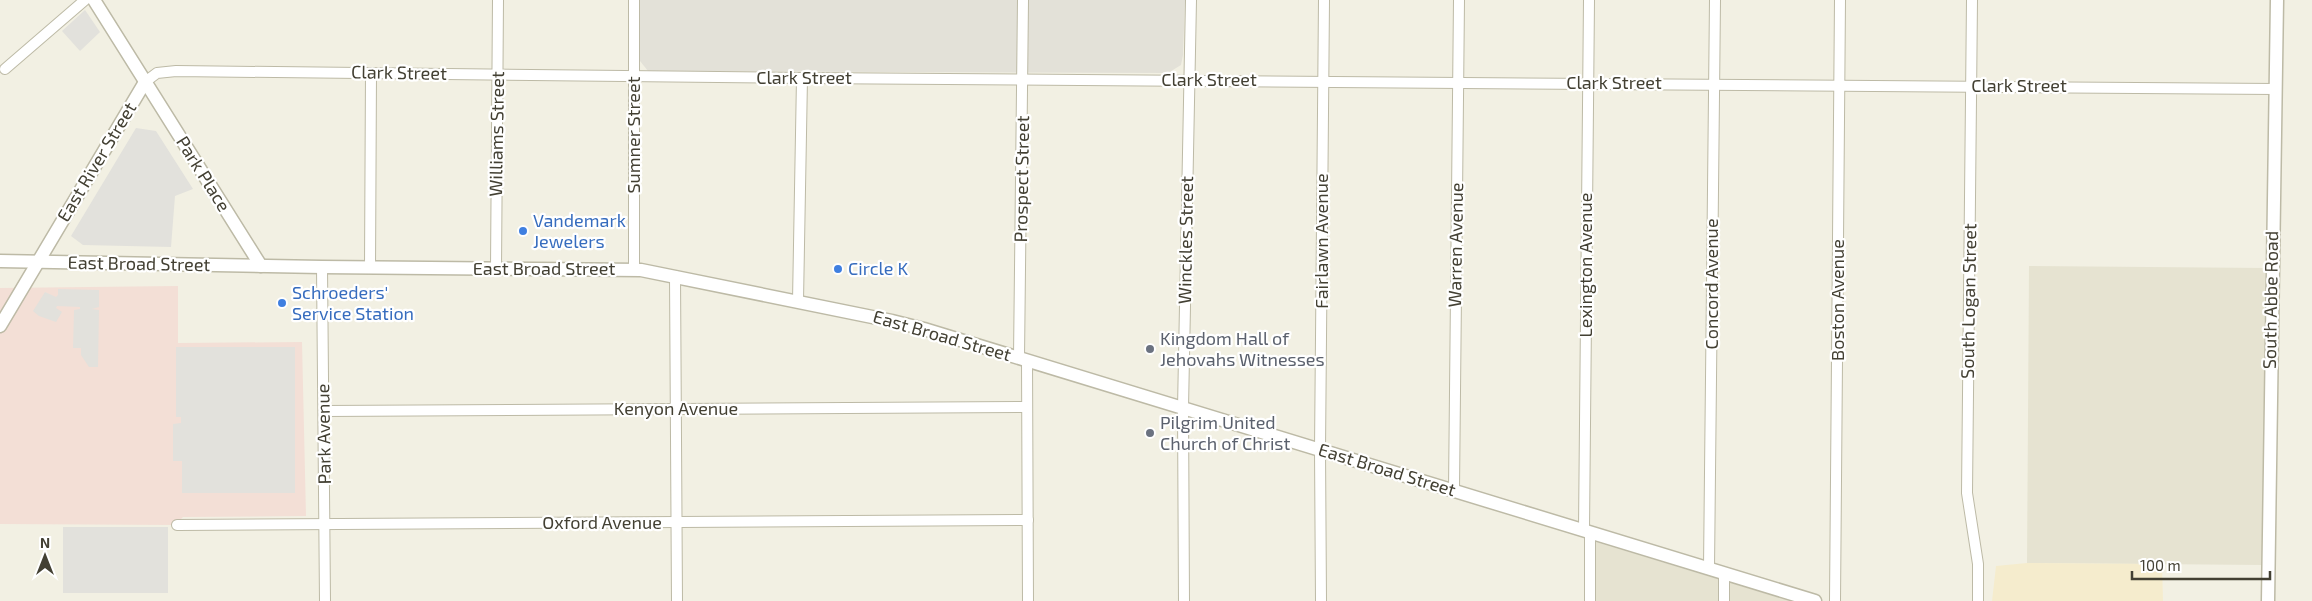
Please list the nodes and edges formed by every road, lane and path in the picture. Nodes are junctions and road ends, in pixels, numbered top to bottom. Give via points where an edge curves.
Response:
1 (85, 0) edge
2 (94, 0) edge
3 (498, 0) edge
4 (634, 0) edge
5 (1023, 0) edge
6 (1191, 0) edge
7 (1324, 0) edge
8 (1459, 0) edge
9 (1588, 0) edge
10 (1715, 0) edge
11 (1840, 0) edge
12 (1972, 0) edge
13 (2277, 0) edge
14 (5, 69) dead end
15 (371, 73) junction
16 (498, 74) junction
17 (634, 76) junction
18 (802, 78) junction
19 (1023, 79) junction
20 (1190, 80) junction
21 (1324, 81) junction
22 (145, 82) junction
23 (1458, 82) junction
24 (1588, 83) junction
25 (1714, 84) junction
26 (1840, 85) junction
27 (1970, 86) junction
28 (2276, 89) junction
29 (0, 261) edge
30 (37, 262) junction
31 (261, 266) junction
32 (322, 268) junction
33 (370, 268) junction
34 (496, 268) junction
35 (634, 270) junction
36 (675, 276) junction
37 (798, 301) junction
38 (0, 326) edge
39 (1023, 359) junction
40 (1027, 407) junction
41 (1183, 408) junction
42 (676, 409) junction
43 (324, 411) junction
44 (1320, 450) junction
45 (1454, 490) junction
46 (1028, 520) junction
47 (676, 522) junction
48 (325, 524) junction
49 (177, 525) dead end
50 (1587, 531) junction
51 (1709, 568) junction
52 (1724, 573) junction
53 (325, 601) edge
54 (677, 601) edge
55 (1028, 601) edge
56 (1184, 601) edge
57 (1321, 601) edge
58 (1590, 601) edge
59 (1724, 601) edge
60 (1815, 601) edge
61 (1835, 601) edge
62 (1978, 601) edge
63 (2268, 601) edge

1 - 14 street
2 - 22 street, East River Street
3 - 16 street, Williams Street
4 - 17 street, Sumner Street
5 - 19 street, Prospect Street
6 - 20 street, Winckles Street
7 - 21 street, Fairlawn Avenue
8 - 23 street, Warren Avenue
9 - 24 street, Lexington Avenue
10 - 25 street, Concord Avenue
11 - 26 street, Boston Avenue
12 - 27 street, South Logan Street
13 - 28 street, South Abbe Road
15 - 16 street, Clark Street
15 - 22 street, Clark Street via 176,71 157,73
15 - 33 street
16 - 17 street, Clark Street
16 - 34 street, Williams Street
17 - 18 street, Clark Street
17 - 35 street, Sumner Street
18 - 19 street, Clark Street
18 - 37 street
19 - 20 street, Clark Street
19 - 39 street, Prospect Street
20 - 21 street, Clark Street
20 - 41 street, Winckles Street
21 - 23 street, Clark Street
21 - 44 street, Fairlawn Avenue
22 - 30 street, East River Street
22 - 31 street, Park Place
23 - 24 street, Clark Street
23 - 45 street, Warren Avenue
24 - 25 street, Clark Street
24 - 50 street, Lexington Avenue
25 - 26 street, Clark Street
25 - 51 street, Concord Avenue
26 - 27 street, Clark Street
26 - 61 street, Boston Avenue
27 - 28 street, Clark Street
27 - 62 street, South Logan Street via 1967,493 1978,564
28 - 63 street, South Abbe Road
29 - 30 street, East Broad Street
30 - 31 street, East Broad Street
30 - 38 street, East River Street
31 - 32 street, East Broad Street
32 - 33 street, East Broad Street
32 - 43 street, Park Avenue
33 - 34 street, East Broad Street
34 - 35 street, East Broad Street
35 - 36 street, East Broad Street
36 - 37 street, East Broad Street
36 - 42 street
37 - 39 street, East Broad Street via 892,320
39 - 40 street, Prospect Street
39 - 41 street, East Broad Street
40 - 42 street, Kenyon Avenue
40 - 46 street, Prospect Street
41 - 44 street, East Broad Street
41 - 56 street, Winckles Street
42 - 43 street, Kenyon Avenue
42 - 47 street
43 - 48 street, Park Avenue
44 - 45 street, East Broad Street
44 - 57 street, Fairlawn Avenue
45 - 50 street, East Broad Street
46 - 47 street, Oxford Avenue
46 - 55 street, Prospect Street
47 - 48 street, Oxford Avenue
47 - 54 street
48 - 49 street, Oxford Avenue
48 - 53 street, Park Avenue
50 - 51 street, East Broad Street
50 - 58 street, Lexington Avenue
51 - 52 street, East Broad Street
52 - 59 street
52 - 60 street, East Broad Street

